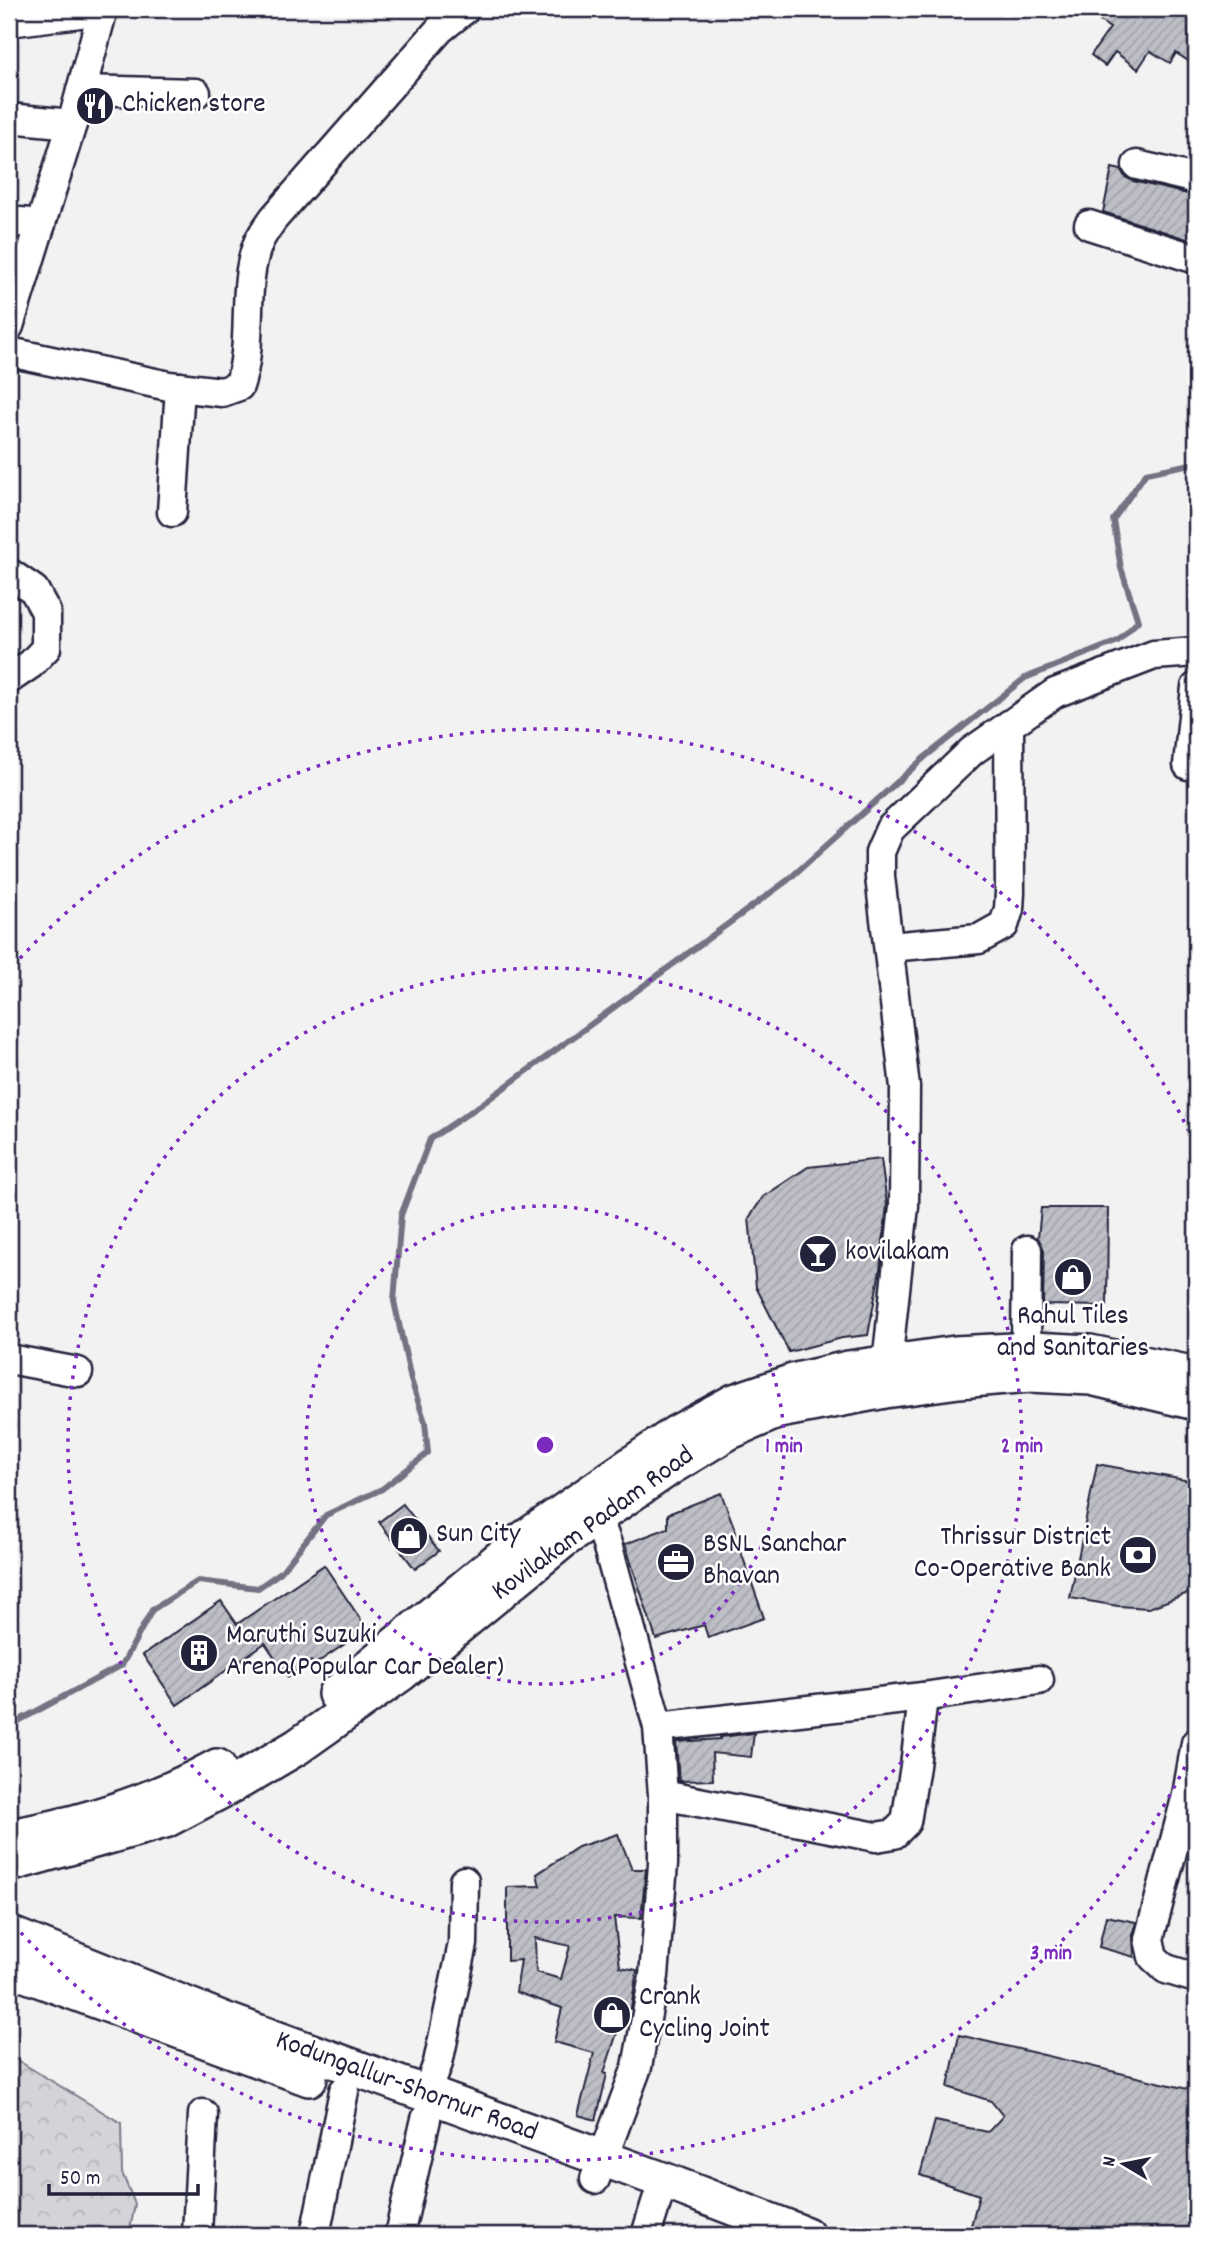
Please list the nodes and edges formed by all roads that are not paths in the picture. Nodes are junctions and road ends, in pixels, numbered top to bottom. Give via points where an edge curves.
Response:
1 (103, 9) edge
2 (458, 11) edge
3 (9, 22) edge
4 (81, 90) junction
5 (196, 93) dead end
6 (9, 118) edge
7 (72, 124) junction
8 (1137, 165) dead end
9 (1196, 179) edge
10 (9, 221) edge
11 (41, 224) junction
12 (1088, 225) dead end
13 (1196, 259) edge
14 (9, 326) edge
15 (9, 352) edge
16 (180, 387) junction
17 (172, 512) dead end
18 (9, 573) edge
19 (1196, 652) edge
20 (9, 679) edge
21 (1196, 687) edge
22 (1009, 725) junction
23 (1188, 765) dead end
24 (889, 947) junction
25 (1027, 1250) dead end
26 (1026, 1351) junction
27 (9, 1359) edge
28 (78, 1372) dead end
29 (1196, 1376) edge
30 (886, 1377) junction
31 (1196, 1402) edge
32 (590, 1506) junction
33 (1039, 1680) dead end
34 (923, 1697) junction
35 (658, 1727) junction
36 (1196, 1743) edge
37 (663, 1795) junction
38 (1192, 1796) edge
39 (9, 1837) edge
40 (9, 1864) edge
41 (464, 1881) dead end
42 (9, 1934) edge
43 (9, 1968) edge
44 (1196, 1978) edge
45 (344, 2091) junction
46 (426, 2108) junction
47 (203, 2114) dead end
48 (599, 2169) junction
49 (657, 2200) junction
50 (197, 2235) edge
51 (315, 2235) edge
52 (399, 2235) edge
53 (646, 2235) edge
54 (743, 2235) edge
55 (806, 2235) edge

1 - 3 street
1 - 4 street
2 - 16 street via 274,218 259,241 249,288 245,369 239,386 222,392
4 - 5 street
4 - 7 street
6 - 7 street
7 - 11 street
8 - 9 street
10 - 11 street
11 - 14 street
12 - 13 street
15 - 16 street
16 - 17 street
18 - 20 street via 34,590 46,612 46,648
19 - 22 street via 1154,654 1055,693
21 - 23 street
22 - 24 street via 972,751 890,829 880,852
22 - 24 street via 1010,892 1004,925 979,939
24 - 30 street via 905,1100 904,1206
25 - 26 street
26 - 29 main road, Kovilakam Padam Road via 1090,1353
26 - 30 main road, Kovilakam Padam Road via 955,1354
27 - 28 street
30 - 31 main road, Kovilakam Padam Road via 1091,1377
30 - 32 main road, Kovilakam Padam Road via 766,1415
32 - 35 street via 619,1580
32 - 39 main road, Kovilakam Padam Road via 520,1542 339,1692 270,1738 188,1783 107,1814
32 - 40 main road, Kovilakam Padam Road via 563,1540 400,1674 297,1747 166,1820
33 - 34 street
34 - 35 street
34 - 37 street via 906,1822 894,1834 876,1837
35 - 37 street
36 - 38 street
37 - 48 street via 654,1976 637,2067
38 - 44 street via 1149,1940 1153,1957 1166,1969
41 - 46 street via 463,1944
42 - 46 main road, Kodungallur-Shornur Road
43 - 45 main road, Kodungallur-Shornur Road
45 - 46 main road, Kodungallur-Shornur Road
45 - 51 street
46 - 48 main road, Kodungallur-Shornur Road
46 - 52 street
47 - 50 street
48 - 49 main road, Kodungallur-Shornur Road
48 - 55 main road, Kodungallur-Shornur Road
49 - 53 street
49 - 54 main road, Kodungallur-Shornur Road

